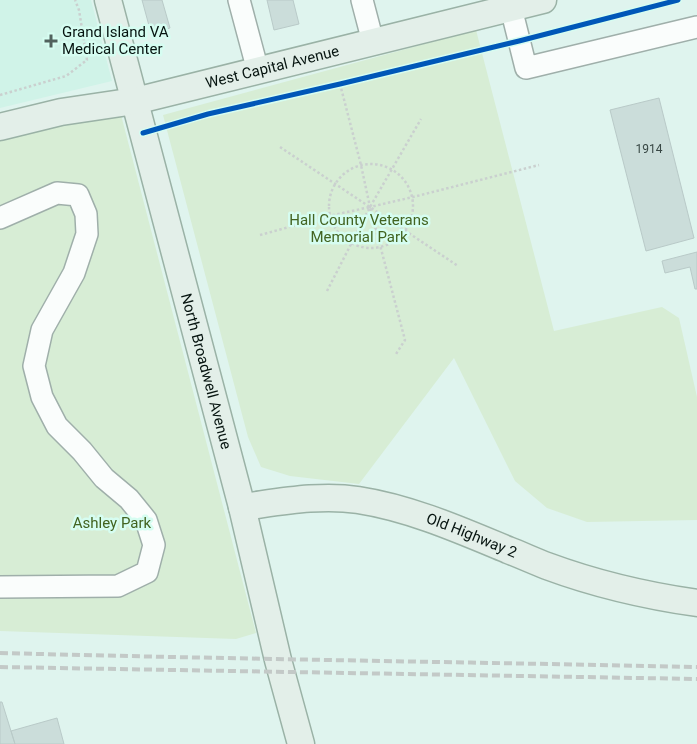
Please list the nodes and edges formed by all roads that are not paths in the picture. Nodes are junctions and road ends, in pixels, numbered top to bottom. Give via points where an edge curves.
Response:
1 (108, 0) edge
2 (239, 0) edge
3 (362, 0) edge
4 (543, 0) edge
5 (482, 7) edge
6 (511, 8) junction
7 (697, 27) edge
8 (373, 42) junction
9 (258, 71) junction
10 (135, 101) junction
11 (0, 127) edge
12 (0, 218) edge
13 (242, 507) junction
14 (0, 587) edge
15 (697, 603) edge
16 (301, 744) edge

1 - 10 main road, North Broadwell Avenue
2 - 9 street
3 - 8 street
4 - 6 main road, West Capital Avenue
5 - 6 main road, West Capital Avenue
5 - 8 main road, West Capital Avenue
6 - 7 street via 526,68
8 - 9 main road, West Capital Avenue
9 - 10 main road, West Capital Avenue
10 - 11 main road, West Capital Avenue via 60,112
10 - 13 main road, North Broadwell Avenue
12 - 14 street via 57,193 78,195 86,214 87,234 74,273 42,330 34,366 42,397 57,426 104,478 129,499 146,520 154,545 147,572 118,586
13 - 15 main road, Old Highway 2 via 322,498 374,503 461,530 555,569 643,593
13 - 16 main road, North Broadwell Avenue

